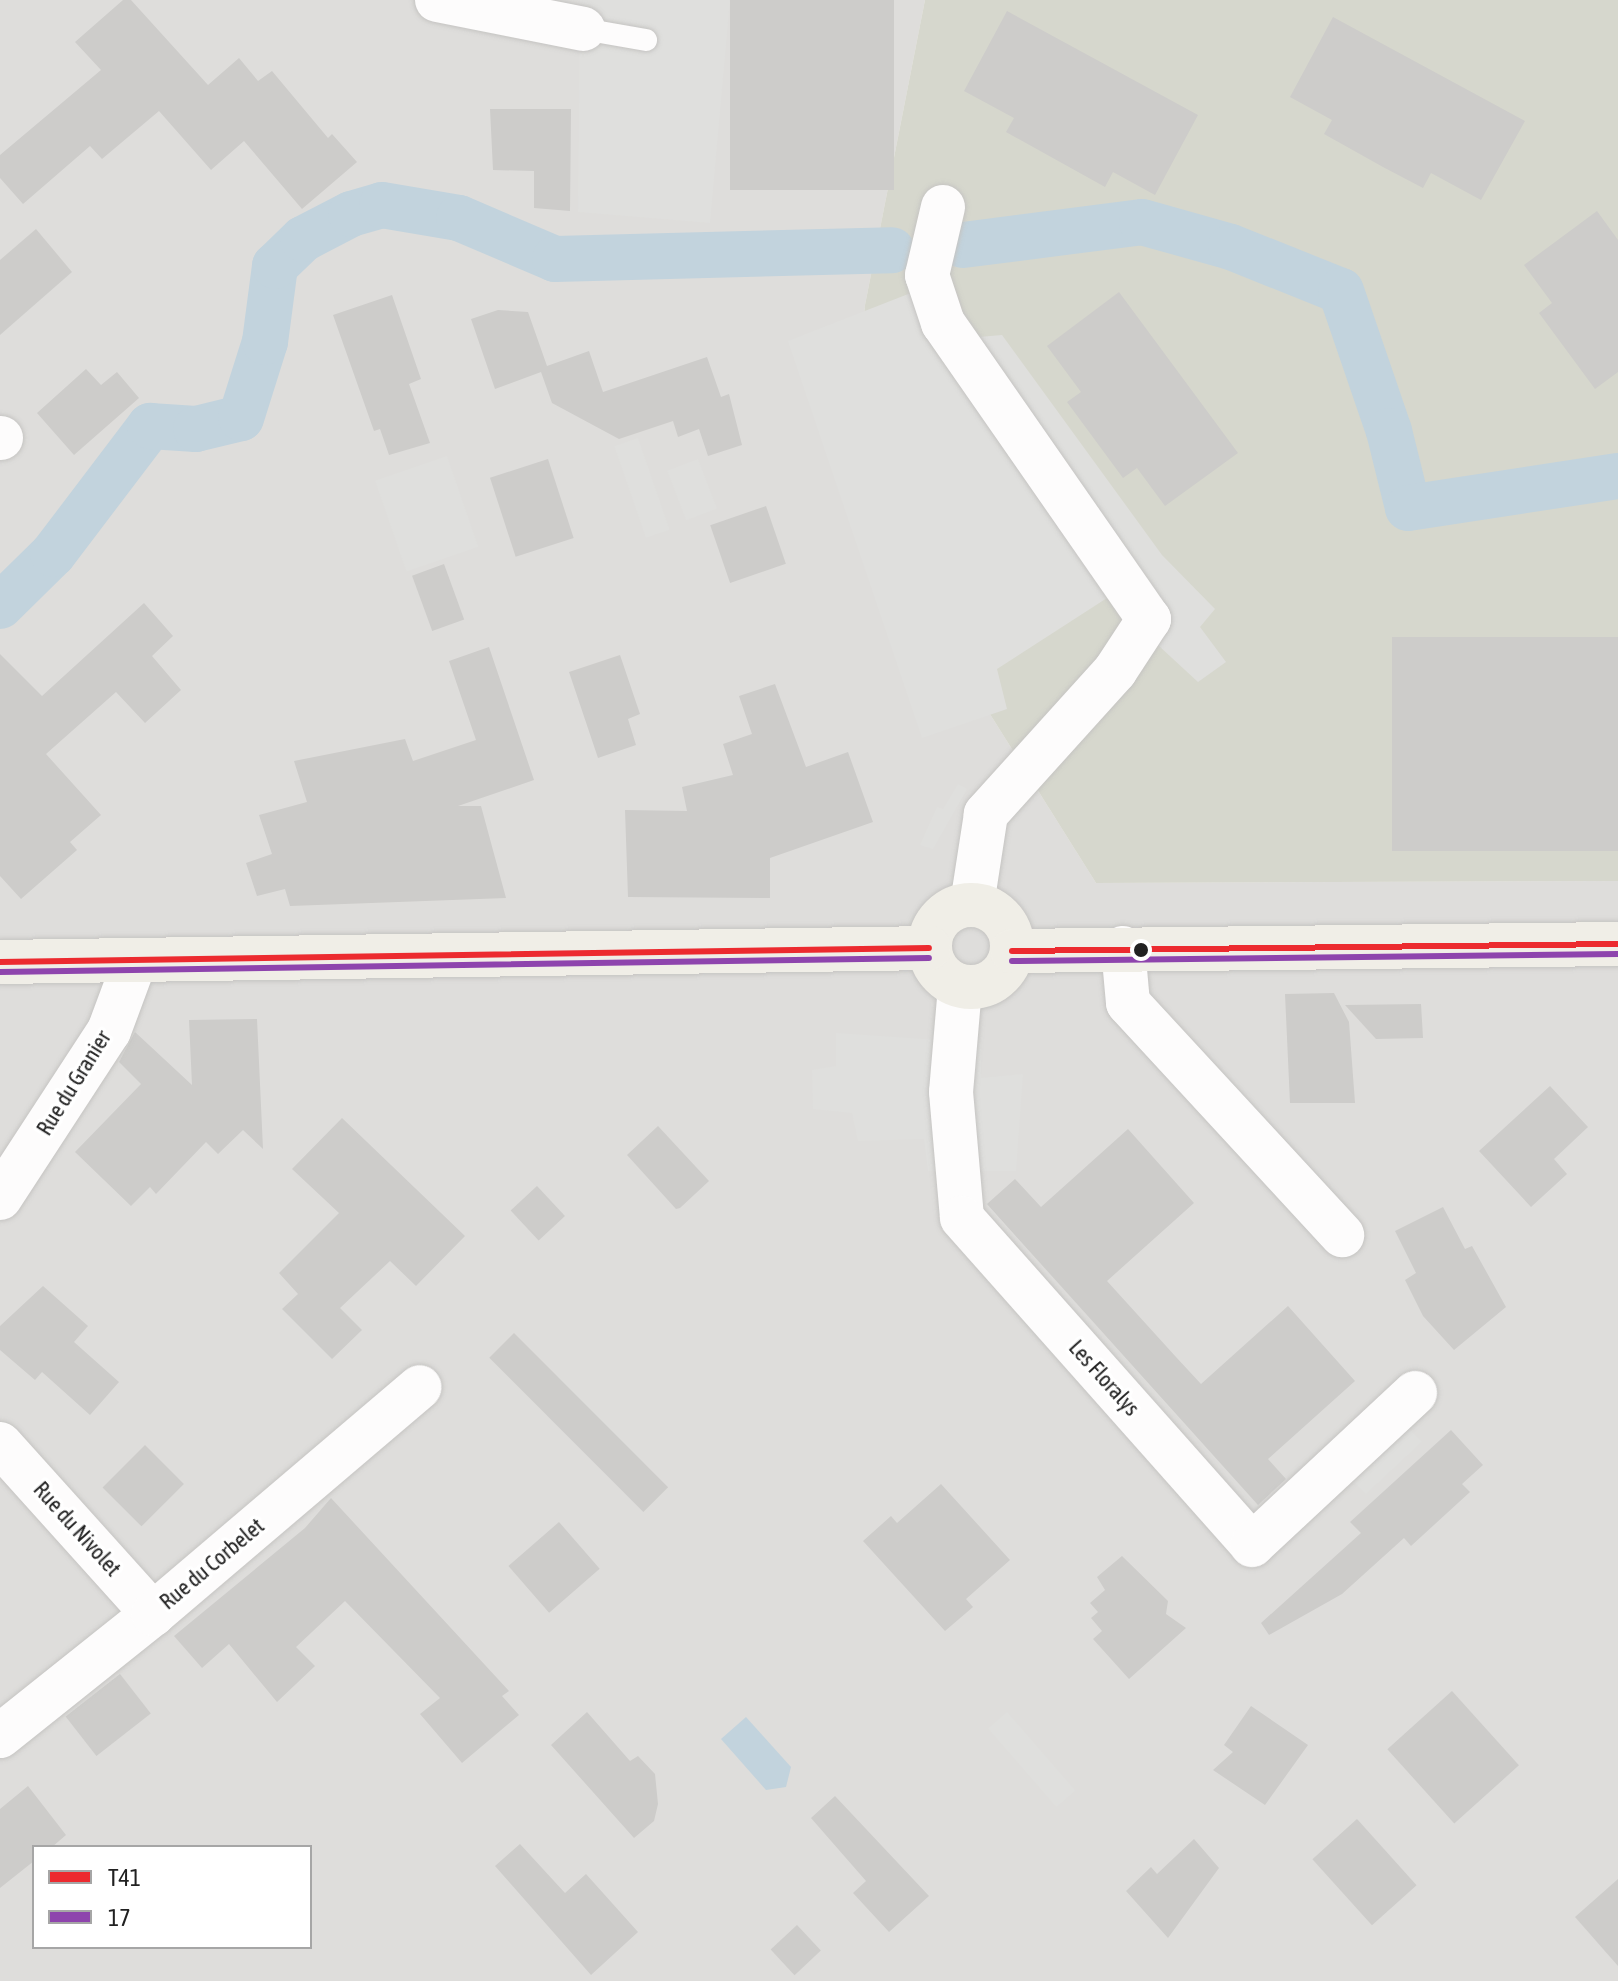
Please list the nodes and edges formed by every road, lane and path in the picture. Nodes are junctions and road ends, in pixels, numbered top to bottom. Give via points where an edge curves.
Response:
1 (437, 0) edge
2 (583, 29) joint
3 (646, 40) dead end
4 (943, 207) dead end
5 (972, 904) junction
6 (1618, 944) edge
7 (929, 948) junction
8 (1123, 948) junction
9 (1012, 951) junction
10 (135, 961) junction
11 (0, 962) edge
12 (960, 987) junction
13 (0, 1198) edge
14 (1342, 1235) dead end
15 (420, 1387) dead end
16 (1415, 1393) dead end
17 (0, 1444) edge
18 (153, 1614) junction
19 (0, 1736) edge

1 - 2 street
2 - 3 lane
4 - 5 street via 927,275 943,323 1149,619 1115,671 986,814
5 - 7 main road via 941,917
5 - 9 main road via 997,914
6 - 8 main road
7 - 10 main road
7 - 12 main road via 938,972
8 - 9 main road
8 - 14 street via 1128,1003
9 - 12 main road via 994,981
10 - 11 main road
10 - 13 street, Rue du Granier via 109,1031
12 - 16 street, Les Floralys via 951,1092 962,1218 1252,1545
15 - 18 street, Rue du Corbelet
17 - 18 street, Rue du Nivolet
18 - 19 street, Rue du Corbelet

